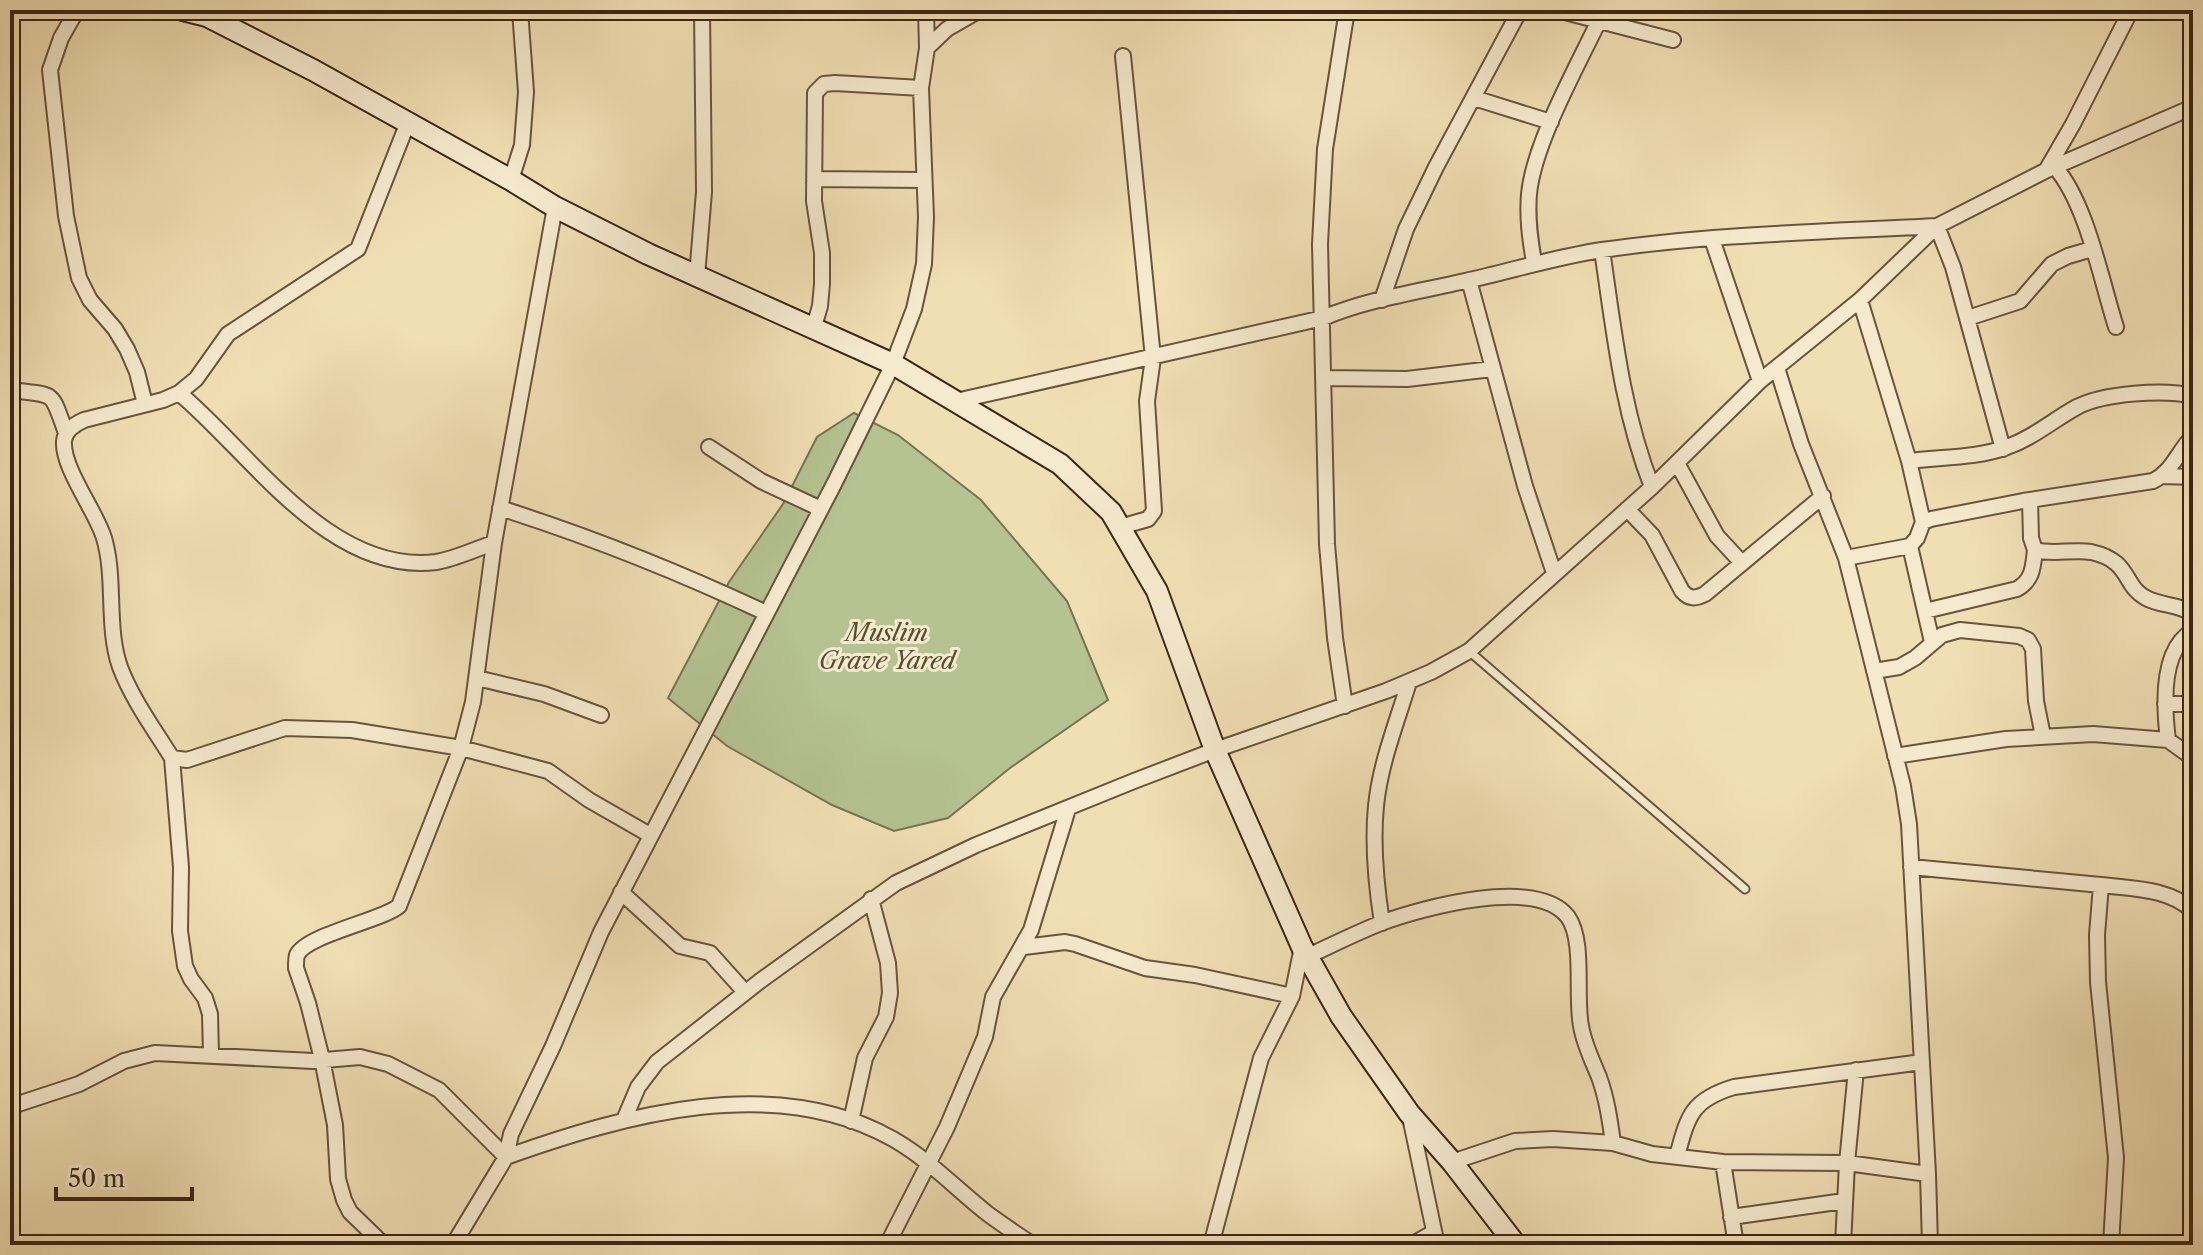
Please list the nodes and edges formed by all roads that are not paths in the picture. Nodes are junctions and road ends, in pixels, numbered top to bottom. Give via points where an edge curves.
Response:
1 (77, 10) edge
2 (183, 10) edge
3 (520, 10) edge
4 (702, 10) edge
5 (926, 10) edge
6 (980, 10) edge
7 (1347, 10) edge
8 (1520, 10) edge
9 (1557, 10) edge
10 (2131, 10) edge
11 (1601, 16) edge
12 (225, 17) edge
13 (1673, 40) dead end
14 (927, 48) junction
15 (1123, 56) dead end
16 (921, 88) junction
17 (1474, 98) junction
18 (2193, 108) edge
19 (408, 122) junction
20 (1551, 122) junction
21 (2051, 168) junction
22 (814, 179) junction
23 (511, 180) junction
24 (924, 180) junction
25 (555, 207) junction
26 (1937, 226) junction
27 (1712, 239) junction
28 (2092, 249) junction
29 (1602, 250) junction
30 (1534, 262) junction
31 (697, 276) junction
32 (1469, 280) junction
33 (1382, 300) junction
34 (1860, 300) junction
35 (1323, 318) junction
36 (1968, 318) junction
37 (814, 327) junction
38 (2116, 327) dead end
39 (1153, 358) junction
40 (893, 364) junction
41 (1777, 368) junction
42 (1492, 369) junction
43 (1325, 378) junction
44 (1760, 381) junction
45 (10, 390) edge
46 (179, 393) junction
47 (2193, 396) edge
48 (956, 401) junction
49 (145, 404) junction
50 (66, 433) junction
51 (2193, 436) edge
52 (709, 447) dead end
53 (2003, 449) junction
54 (1909, 461) junction
55 (1677, 463) junction
56 (2162, 476) junction
57 (2193, 477) edge
58 (1652, 487) junction
59 (1823, 496) junction
60 (2030, 500) junction
61 (500, 508) junction
62 (821, 509) junction
63 (1627, 509) junction
64 (1923, 522) junction
65 (1120, 527) junction
66 (494, 543) junction
67 (1910, 546) junction
68 (2035, 550) junction
69 (1846, 558) junction
70 (1742, 563) junction
71 (1554, 573) junction
72 (1925, 611) junction
73 (766, 613) junction
74 (2193, 614) edge
75 (2193, 631) edge
76 (1932, 642) junction
77 (1469, 651) junction
78 (1874, 671) junction
79 (477, 678) junction
80 (1409, 682) junction
81 (2165, 704) junction
82 (2193, 704) edge
83 (1345, 706) junction
84 (601, 715) dead end
85 (2043, 736) junction
86 (2168, 740) junction
87 (461, 748) junction
88 (1215, 750) junction
89 (1895, 756) junction
90 (172, 758) junction
91 (2193, 758) edge
92 (1068, 809) junction
93 (650, 835) junction
94 (1911, 867) junction
95 (2101, 885) junction
96 (1745, 889) dead end
97 (621, 892) junction
98 (871, 899) junction
99 (2193, 911) edge
100 (1382, 923) junction
101 (1024, 947) junction
102 (1305, 952) junction
103 (745, 992) junction
104 (1292, 996) junction
105 (211, 1055) junction
106 (322, 1059) junction
107 (1922, 1062) junction
108 (1856, 1070) junction
109 (10, 1109) edge
110 (1409, 1113) junction
111 (624, 1120) junction
112 (851, 1121) junction
113 (1613, 1143) junction
114 (1677, 1156) junction
115 (506, 1157) junction
116 (929, 1161) junction
117 (1452, 1162) junction
118 (1723, 1162) junction
119 (1847, 1163) junction
120 (1928, 1174) junction
121 (1844, 1201) junction
122 (1731, 1217) junction
123 (1436, 1239) edge
124 (1930, 1243) edge
125 (384, 1245) edge
126 (453, 1245) edge
127 (887, 1245) edge
128 (1033, 1245) edge
129 (1211, 1245) edge
130 (1411, 1245) edge
131 (1516, 1245) edge
132 (1736, 1245) edge
133 (1843, 1245) edge
134 (1948, 1245) edge
135 (2111, 1245) edge

1 - 49 street via 50,70 66,216 79,278 127,349
2 - 12 main road
3 - 23 street via 526,92 522,145
4 - 31 street via 704,192
5 - 14 street
6 - 14 street
7 - 35 street via 1325,149
8 - 17 street
9 - 11 street
10 - 21 street
11 - 13 street
11 - 20 street
12 - 19 main road
14 - 16 street
15 - 39 street
16 - 22 street via 824,84 815,93
16 - 24 street
17 - 20 street
17 - 33 street via 1406,229
18 - 21 street
19 - 23 main road
19 - 46 street via 358,249 228,334 196,379
20 - 30 street via 1529,191
21 - 26 street
21 - 28 street via 2072,192
22 - 24 street
22 - 37 street via 822,284
23 - 25 main road
24 - 40 street via 924,264
25 - 31 main road
25 - 61 street
26 - 27 street
26 - 34 street
26 - 36 street
27 - 29 street
27 - 44 street
28 - 36 street via 2052,264 2020,301
28 - 38 street
29 - 30 street
29 - 58 street via 1627,413
30 - 32 street
31 - 37 main road
32 - 33 street
32 - 42 street
33 - 35 street
34 - 41 street
34 - 54 street
35 - 39 street
35 - 43 street
36 - 53 street
37 - 40 main road
39 - 48 street
39 - 65 street via 1147,401 1154,511 1148,519
40 - 48 main road
40 - 62 street
41 - 44 street
41 - 59 street
42 - 43 street via 1407,379
42 - 71 street
43 - 83 street via 1327,544
44 - 55 street
45 - 50 street via 49,394
46 - 49 street
46 - 66 street via 304,515 378,557 438,562
47 - 53 street via 2105,398 2080,405
48 - 65 main road via 1060,464
49 - 50 street via 84,420
50 - 90 street via 64,444 74,475 105,540 118,662
51 - 56 street
52 - 62 street via 754,477
53 - 54 street
54 - 64 street
55 - 58 street
55 - 70 street via 1717,536
56 - 57 street
56 - 60 street
58 - 63 street
59 - 69 street
59 - 70 street
60 - 64 street
60 - 68 street
61 - 66 street
61 - 73 street via 649,560
62 - 73 street
63 - 70 street via 1652,535 1687,597 1705,594
63 - 71 street
64 - 67 street
65 - 88 main road via 1157,591
66 - 79 street
67 - 69 street
67 - 72 street
68 - 72 street via 2031,576 2017,589
68 - 74 street via 2091,552 2108,558 2145,597
69 - 78 street
71 - 77 street
72 - 76 street
73 - 93 street
75 - 81 street via 2175,650
76 - 78 street via 1899,667
76 - 85 street via 1960,630 2028,640
77 - 80 street
77 - 96 lane
78 - 89 street
79 - 84 street
79 - 87 street
80 - 83 street
80 - 100 street via 1376,805
81 - 82 street
81 - 86 street
83 - 88 street
85 - 86 street
85 - 89 street
86 - 91 street
87 - 90 street via 352,730 285,728 187,760
87 - 93 street via 548,771
87 - 106 street via 399,906 298,952 296,968
88 - 92 street
88 - 102 main road
89 - 94 street via 1909,824
90 - 105 street via 180,931 185,966 210,1014
92 - 98 street via 949,857
92 - 101 street
93 - 97 street
94 - 95 street
94 - 107 street
95 - 99 street via 2155,891 2182,900
95 - 135 street via 2098,982 2116,1158
97 - 103 street via 680,946 710,953
97 - 115 street via 511,1134
98 - 103 street
98 - 112 street via 890,993 886,1017 865,1058
100 - 102 street
100 - 113 street via 1492,897 1530,898 1556,907 1568,918 1576,934 1581,1025 1608,1107
101 - 104 street via 1065,942 1145,968
101 - 116 street via 993,997 985,1037
102 - 104 street
102 - 110 main road via 1341,1016
103 - 111 street via 657,1062 638,1087
104 - 129 street via 1261,1058
105 - 106 street
105 - 109 street via 137,1057
106 - 115 street via 360,1057 388,1064 439,1090
106 - 125 street via 344,1200 355,1219
107 - 108 street
107 - 120 street
108 - 114 street via 1713,1093 1687,1119
108 - 119 street
110 - 117 main road
110 - 123 street
111 - 112 street via 728,1105 783,1107
111 - 115 street
112 - 116 street
113 - 114 street
113 - 117 street via 1515,1141
114 - 118 street
115 - 126 street
116 - 127 street
116 - 128 street via 987,1213
117 - 131 main road
118 - 119 street
118 - 122 street
119 - 120 street
119 - 121 street
120 - 124 street
121 - 122 street
121 - 133 street
122 - 132 street
123 - 130 street
124 - 134 street

